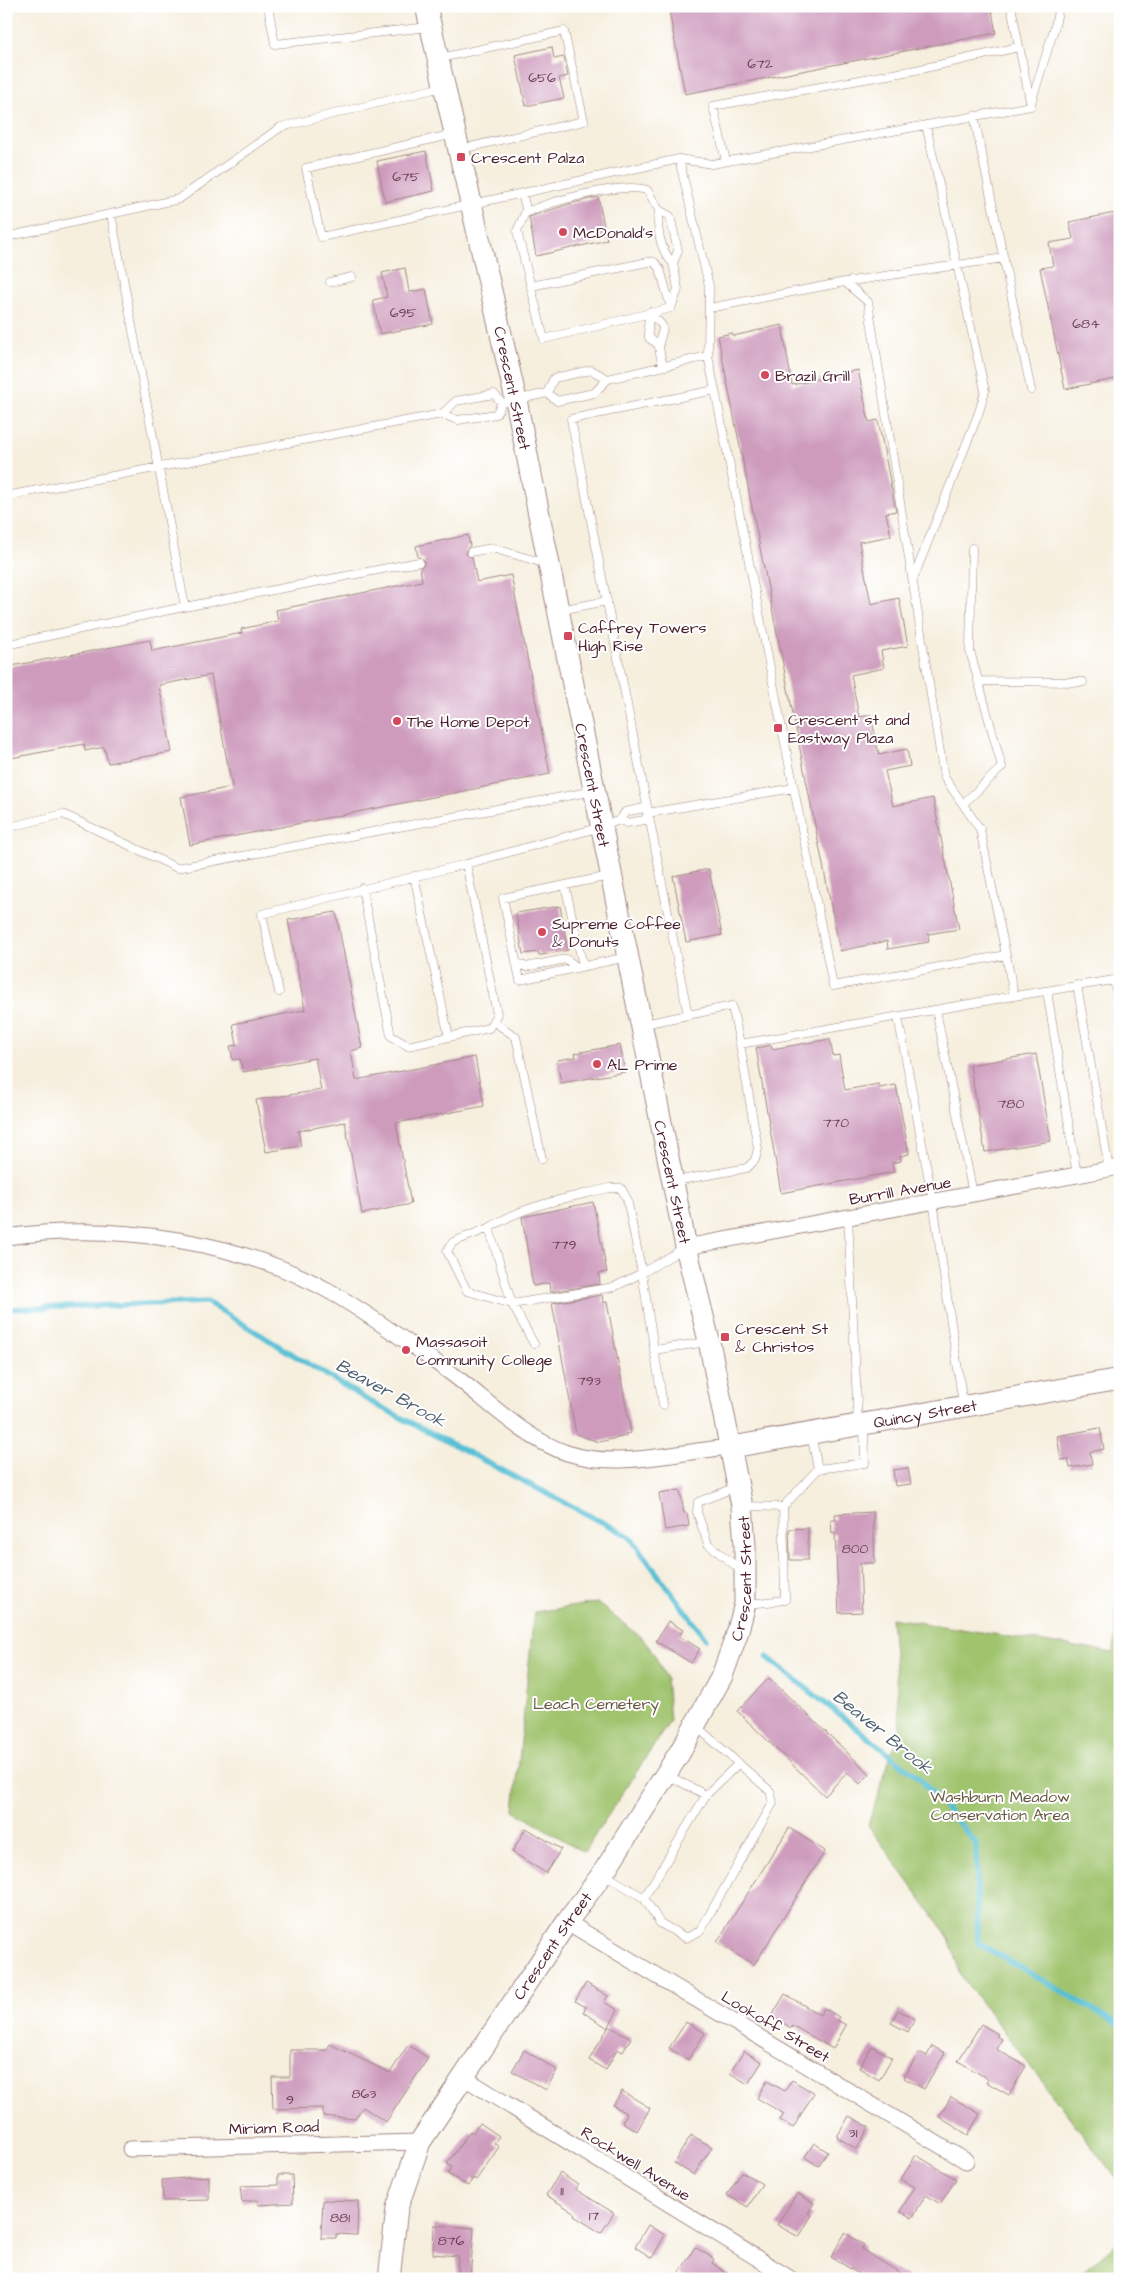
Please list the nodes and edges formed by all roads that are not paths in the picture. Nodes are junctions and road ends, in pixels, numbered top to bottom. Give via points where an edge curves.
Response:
1 (268, 6) edge
2 (426, 6) edge
3 (1011, 6) edge
4 (1059, 6) edge
5 (431, 27) junction
6 (1019, 47) junction
7 (438, 59) junction
8 (445, 86) junction
9 (1030, 106) junction
10 (974, 116) junction
11 (926, 125) junction
12 (457, 141) junction
13 (679, 158) junction
14 (726, 161) junction
15 (522, 193) junction
16 (471, 205) junction
17 (659, 210) junction
18 (527, 212) junction
19 (111, 214) junction
20 (6, 237) edge
21 (1004, 258) junction
22 (673, 263) junction
23 (957, 265) junction
24 (352, 277) dead end
25 (330, 282) dead end
26 (846, 282) junction
27 (531, 286) junction
28 (671, 308) junction
29 (709, 308) junction
30 (650, 313) junction
31 (659, 345) junction
32 (708, 356) junction
33 (663, 366) junction
34 (608, 379) junction
35 (715, 390) junction
36 (1031, 390) dead end
37 (547, 393) junction
38 (509, 402) junction
39 (442, 414) junction
40 (160, 467) junction
41 (6, 496) edge
42 (972, 548) dead end
43 (471, 552) dead end
44 (419, 562) dead end
45 (549, 564) junction
46 (913, 578) junction
47 (606, 601) junction
48 (185, 607) junction
49 (558, 611) junction
50 (6, 646) edge
51 (978, 681) junction
52 (1083, 682) dead end
53 (794, 788) junction
54 (594, 790) junction
55 (963, 804) junction
56 (648, 814) junction
57 (611, 823) junction
58 (6, 828) edge
59 (466, 864) junction
60 (414, 876) junction
61 (611, 876) junction
62 (565, 885) junction
63 (362, 888) junction
64 (1006, 955) junction
65 (627, 956) junction
66 (516, 962) junction
67 (580, 967) junction
68 (1077, 985) junction
69 (1047, 991) junction
70 (279, 992) dead end
71 (1014, 996) junction
72 (936, 1010) junction
73 (1120, 1010) edge
74 (688, 1016) junction
75 (898, 1016) junction
76 (493, 1021) junction
77 (641, 1025) junction
78 (449, 1037) junction
79 (740, 1044) junction
80 (542, 1159) dead end
81 (1114, 1168) edge
82 (1077, 1175) junction
83 (673, 1181) junction
84 (973, 1194) junction
85 (933, 1201) junction
86 (848, 1217) junction
87 (489, 1228) junction
88 (6, 1237) edge
89 (686, 1247) junction
90 (642, 1273) junction
91 (512, 1304) junction
92 (709, 1342) junction
93 (534, 1344) dead end
94 (654, 1350) junction
95 (1120, 1379) edge
96 (663, 1405) dead end
97 (963, 1406) junction
98 (861, 1423) junction
99 (811, 1434) junction
100 (732, 1447) junction
101 (818, 1469) junction
102 (740, 1496) junction
103 (783, 1507) junction
104 (745, 1574) junction
105 (745, 1604) junction
106 (695, 1726) junction
107 (739, 1763) junction
108 (665, 1774) junction
109 (706, 1795) junction
110 (603, 1873) junction
111 (644, 1898) junction
112 (567, 1922) junction
113 (463, 2077) junction
114 (420, 2142) junction
115 (130, 2149) dead end
116 (966, 2161) dead end
117 (389, 2279) edge
118 (791, 2279) edge

1 - 5 lane via 275,44
2 - 5 main road, Crescent Street
3 - 6 lane
4 - 9 lane
5 - 7 main road, Crescent Street
6 - 9 lane
6 - 14 lane via 916,70 713,106
7 - 8 main road, Crescent Street
7 - 12 lane via 564,31 584,122
8 - 12 main road, Crescent Street
8 - 19 lane via 281,127 179,199
9 - 10 lane
10 - 11 lane
10 - 21 lane
11 - 14 lane
11 - 23 lane
12 - 16 main road, Crescent Street
12 - 16 lane via 306,168 322,238
13 - 14 lane via 712,164
13 - 15 lane
13 - 29 lane via 709,286
15 - 16 lane
15 - 18 lane
16 - 38 main road, Crescent Street
17 - 18 lane via 647,190 636,186 600,192
17 - 22 lane via 657,222 666,257
17 - 22 lane via 670,216 678,251
18 - 27 lane via 517,231
19 - 20 lane
19 - 40 lane
21 - 23 lane
21 - 36 lane
22 - 28 lane via 678,289
23 - 26 lane
23 - 46 lane via 985,391
24 - 25 lane
26 - 29 lane
26 - 46 lane via 868,302
27 - 28 lane via 654,262 660,269
27 - 30 lane via 544,339
28 - 30 lane
29 - 32 lane
30 - 31 lane via 649,338
30 - 31 lane via 661,323 664,333
31 - 33 lane
32 - 33 lane
32 - 35 lane
33 - 34 lane
34 - 37 lane via 594,393 556,401
34 - 37 lane via 592,370 554,378
35 - 47 lane via 571,419
35 - 53 lane
37 - 38 lane
38 - 39 lane via 496,414 458,420
38 - 39 lane via 494,394 456,401
38 - 45 main road, Crescent Street
39 - 40 lane
40 - 41 lane
40 - 48 lane
42 - 51 lane via 970,651
43 - 45 lane via 492,548
44 - 48 lane
45 - 49 main road, Crescent Street
46 - 55 lane via 944,777
47 - 49 lane
47 - 56 lane
48 - 50 lane
49 - 54 main road, Crescent Street
51 - 52 lane
51 - 55 lane via 1002,767
53 - 56 lane
53 - 64 lane via 833,986
54 - 57 main road, Crescent Street
54 - 58 lane via 177,868 63,814
55 - 64 lane via 980,829
56 - 57 lane via 645,820
56 - 74 lane
57 - 59 lane
57 - 61 main road, Crescent Street
59 - 60 lane
59 - 76 lane via 497,1014
60 - 63 lane
60 - 78 lane
61 - 62 lane
61 - 65 main road, Crescent Street
62 - 66 lane via 503,898
62 - 67 lane
63 - 70 lane via 262,914
63 - 78 lane via 391,1036 408,1046
64 - 71 lane
65 - 67 lane
65 - 77 main road, Crescent Street
66 - 67 lane via 526,967 566,959
66 - 67 lane via 520,980
68 - 69 lane
68 - 73 lane via 1114,980
68 - 81 lane
69 - 71 lane
69 - 82 lane
71 - 72 lane
72 - 75 lane
72 - 84 lane
74 - 77 lane
74 - 79 lane via 732,1006
75 - 79 lane
75 - 85 lane
76 - 78 lane via 489,1028
76 - 80 lane via 516,1037
77 - 83 main road, Crescent Street
79 - 83 lane via 758,1149 755,1160 747,1168
81 - 82 street, Burrill Avenue
82 - 84 street, Burrill Avenue
83 - 89 main road, Crescent Street
84 - 85 street, Burrill Avenue
85 - 86 street, Burrill Avenue
85 - 97 lane
86 - 89 street, Burrill Avenue
86 - 98 lane
87 - 90 lane via 538,1206 621,1188 627,1199
87 - 91 lane
87 - 91 lane via 453,1242 447,1251 467,1292
88 - 100 street via 95,1231 148,1236 200,1244 286,1272 335,1294 385,1327 529,1434 566,1452 593,1460 628,1460
89 - 90 lane
89 - 92 main road, Crescent Street
90 - 91 lane via 614,1287
90 - 94 lane
91 - 93 lane
92 - 94 lane
92 - 100 main road, Crescent Street
94 - 96 lane
95 - 97 main road, Quincy Street
97 - 98 main road, Quincy Street
98 - 99 main road, Quincy Street
98 - 101 lane via 865,1462
99 - 100 main road, Quincy Street
99 - 101 lane
100 - 102 main road, Crescent Street
101 - 103 lane
102 - 103 lane
102 - 104 main road, Crescent Street
102 - 104 lane via 698,1502 697,1512 708,1544
103 - 105 lane via 785,1600
104 - 105 main road, Crescent Street
105 - 106 main road, Crescent Street via 722,1676
106 - 107 lane
106 - 108 main road, Crescent Street
107 - 109 lane
107 - 111 lane via 770,1791 772,1803 700,1931 686,1938 660,1923
108 - 109 lane
108 - 110 main road, Crescent Street
109 - 111 lane
110 - 111 lane
110 - 112 main road, Crescent Street
112 - 113 main road, Crescent Street
112 - 116 street, Lookoff Street
113 - 114 main road, Crescent Street
113 - 118 street, Rockwell Avenue
114 - 115 street, Miriam Road
114 - 117 main road, Crescent Street via 397,2208

